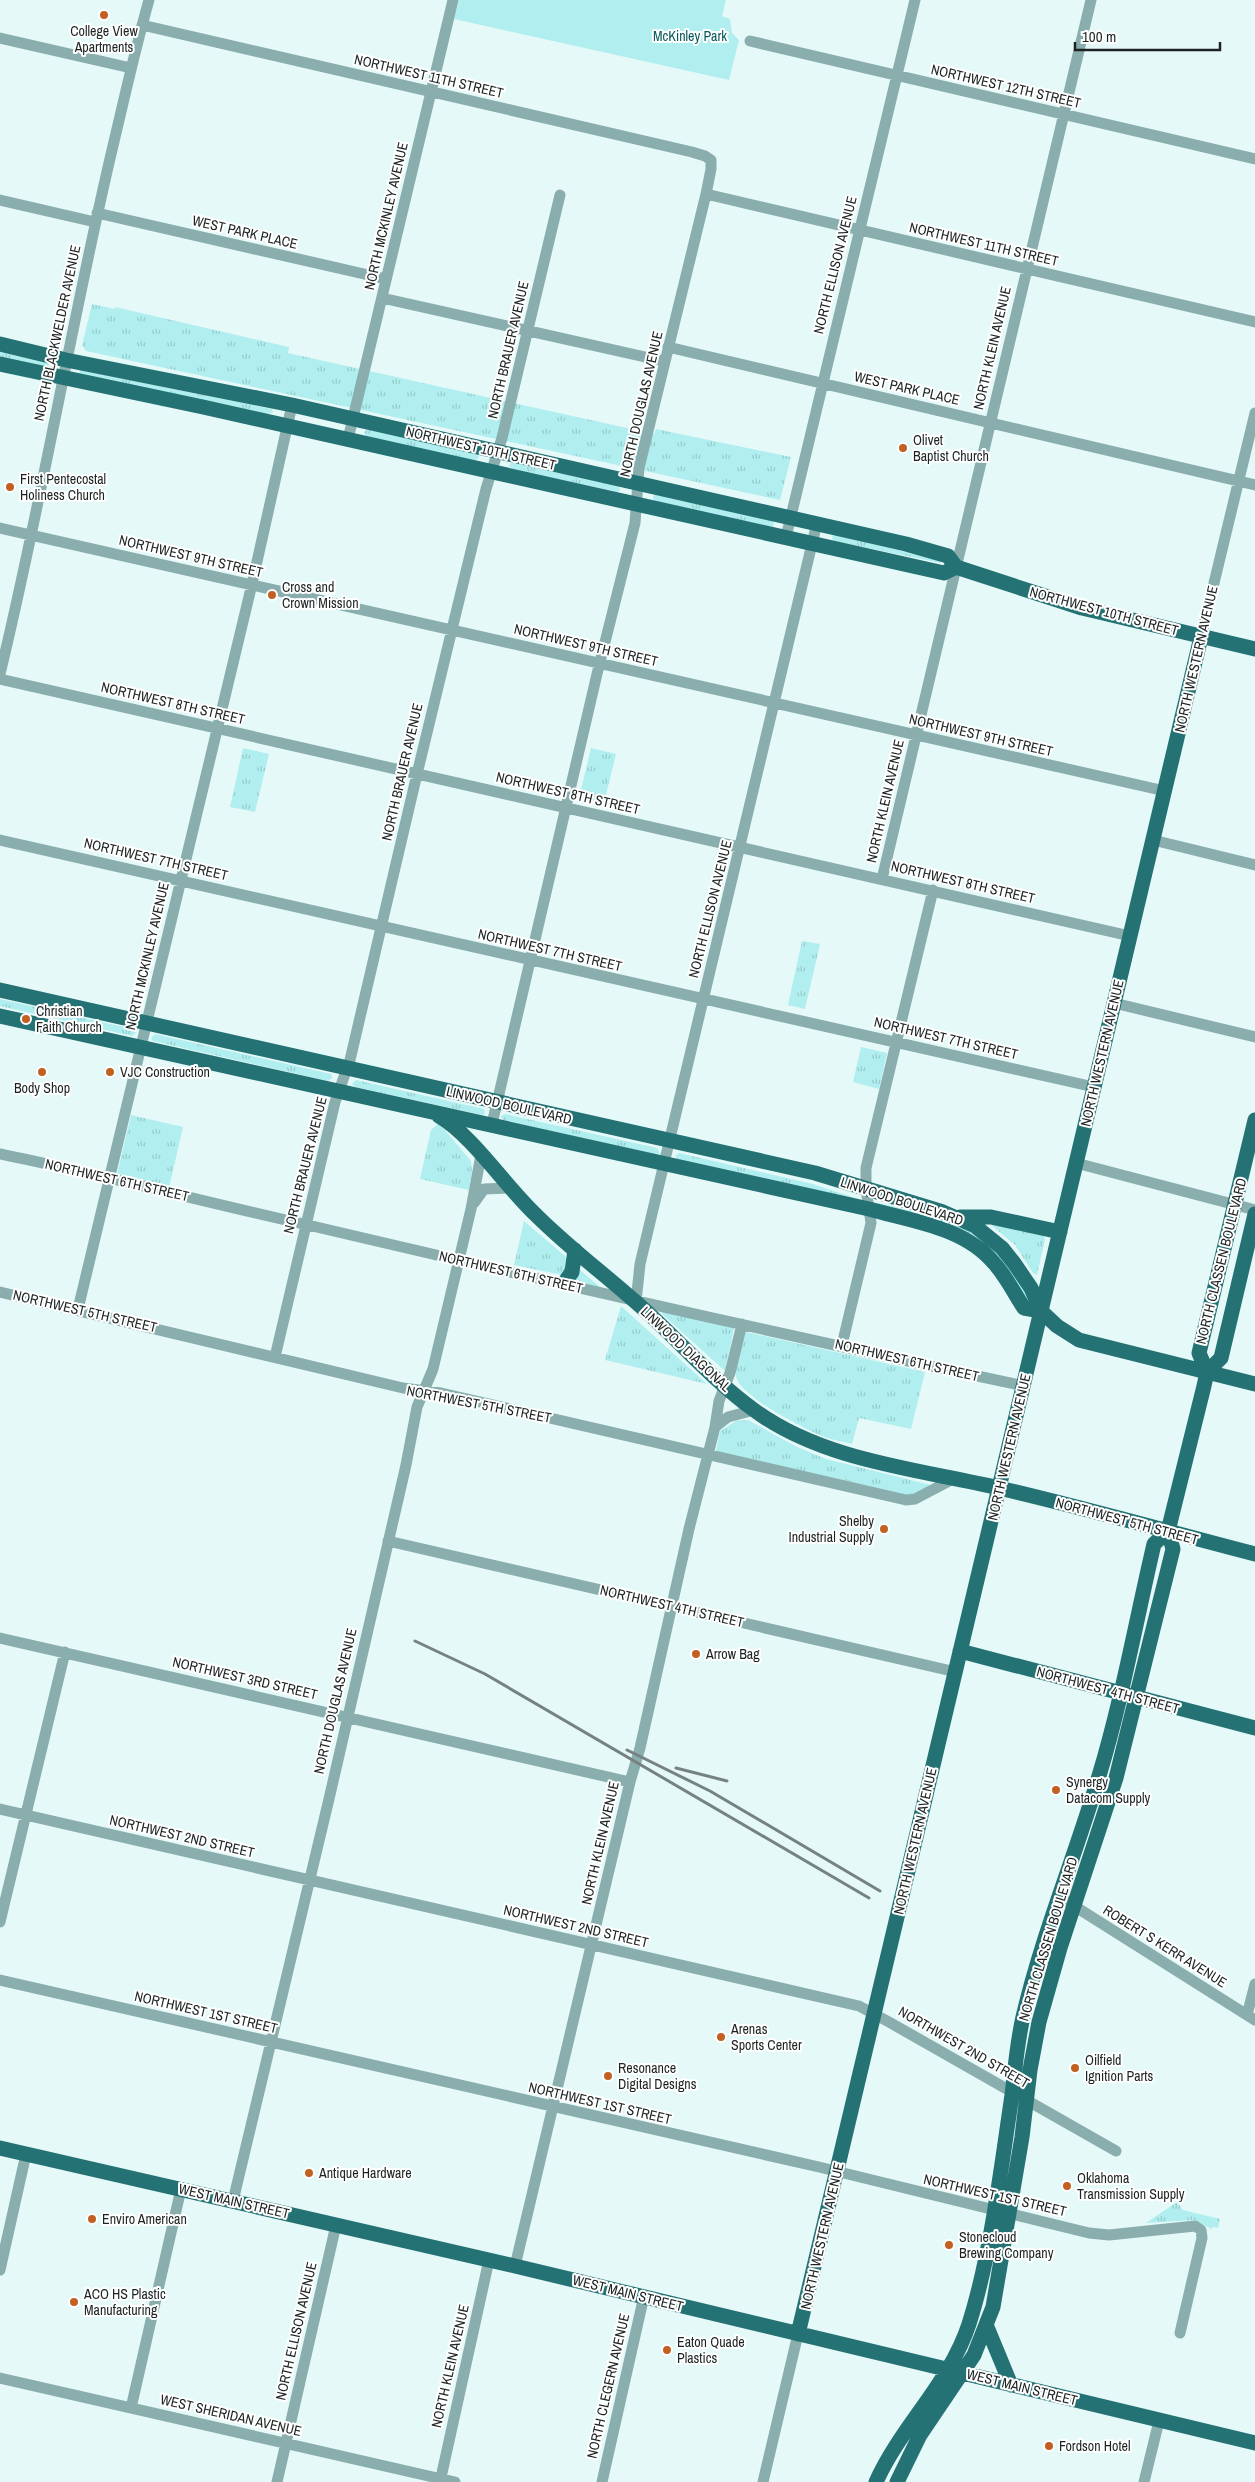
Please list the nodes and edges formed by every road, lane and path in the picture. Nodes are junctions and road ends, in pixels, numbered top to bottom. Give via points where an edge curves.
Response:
1 (149, 0) edge
2 (453, 0) edge
3 (915, 0) edge
4 (1091, 0) edge
5 (142, 25) junction
6 (0, 38) edge
7 (750, 41) dead end
8 (131, 68) junction
9 (896, 76) junction
10 (430, 92) junction
11 (1063, 114) junction
12 (709, 158) joint
13 (1255, 159) edge
14 (706, 194) junction
15 (560, 195) dead end
16 (0, 200) edge
17 (96, 217) junction
18 (860, 230) junction
19 (1026, 269) junction
20 (386, 279) junction
21 (382, 298) junction
22 (1255, 322) edge
23 (527, 331) junction
24 (0, 344) edge
25 (668, 348) junction
26 (66, 360) junction
27 (663, 361) junction
28 (0, 364) edge
29 (62, 379) junction
30 (822, 384) junction
31 (292, 405) junction
32 (1255, 413) edge
33 (352, 419) junction
34 (990, 423) junction
35 (288, 426) junction
36 (348, 439) junction
37 (498, 452) junction
38 (492, 471) junction
39 (1239, 481) junction
40 (638, 483) junction
41 (1255, 485) edge
42 (636, 504) junction
43 (790, 517) junction
44 (817, 523) junction
45 (0, 528) edge
46 (33, 536) junction
47 (786, 537) junction
48 (812, 543) junction
49 (956, 567) junction
50 (252, 584) junction
51 (452, 630) junction
52 (1201, 637) junction
53 (1255, 648) edge
54 (600, 663) junction
55 (0, 674) edge
56 (0, 679) edge
57 (774, 703) junction
58 (216, 729) junction
59 (916, 736) junction
60 (417, 774) junction
61 (1165, 791) junction
62 (566, 808) junction
63 (0, 840) edge
64 (1153, 840) junction
65 (740, 848) junction
66 (1255, 865) edge
67 (882, 879) junction
68 (180, 880) junction
69 (933, 890) junction
70 (382, 926) junction
71 (1130, 936) junction
72 (529, 960) junction
73 (0, 990) edge
74 (702, 999) junction
75 (1114, 1002) junction
76 (0, 1016) edge
77 (146, 1023) junction
78 (1255, 1037) edge
79 (896, 1042) junction
80 (140, 1048) junction
81 (347, 1068) junction
82 (1094, 1087) junction
83 (339, 1090) junction
84 (496, 1102) junction
85 (429, 1110) junction
86 (1255, 1120) edge
87 (492, 1124) junction
88 (670, 1141) junction
89 (0, 1154) edge
90 (481, 1155) junction
91 (665, 1162) junction
92 (1076, 1163) junction
93 (111, 1177) junction
94 (509, 1188) junction
95 (866, 1189) junction
96 (1235, 1205) junction
97 (471, 1209) junction
98 (869, 1209) junction
99 (1255, 1210) edge
100 (1255, 1214) edge
101 (958, 1217) junction
102 (306, 1225) junction
103 (1060, 1232) junction
104 (575, 1250) junction
105 (458, 1259) junction
106 (564, 1283) junction
107 (0, 1292) edge
108 (636, 1302) junction
109 (78, 1309) junction
110 (1041, 1311) junction
111 (742, 1324) junction
112 (842, 1346) junction
113 (275, 1357) junction
114 (1208, 1372) junction
115 (1255, 1384) edge
116 (725, 1386) junction
117 (1024, 1386) junction
118 (424, 1391) junction
119 (754, 1410) junction
120 (715, 1428) junction
121 (708, 1454) junction
122 (955, 1478) junction
123 (999, 1488) junction
124 (1168, 1531) junction
125 (388, 1541) junction
126 (1255, 1554) edge
127 (671, 1606) junction
128 (0, 1638) edge
129 (960, 1651) junction
130 (65, 1652) junction
131 (956, 1672) junction
132 (1120, 1693) junction
133 (1136, 1697) junction
134 (346, 1717) junction
135 (1255, 1728) edge
136 (630, 1782) junction
137 (0, 1809) edge
138 (25, 1815) junction
139 (309, 1880) junction
140 (1060, 1897) junction
141 (1074, 1906) junction
142 (0, 1922) edge
143 (591, 1945) junction
144 (0, 1980) edge
145 (1255, 1984) edge
146 (874, 2014) junction
147 (1251, 2018) edge
148 (271, 2043) junction
149 (1012, 2092) junction
150 (1027, 2101) junction
151 (553, 2108) junction
152 (0, 2148) edge
153 (1116, 2151) dead end
154 (26, 2154) junction
155 (837, 2172) junction
156 (181, 2190) junction
157 (233, 2201) junction
158 (994, 2210) junction
159 (1010, 2214) junction
160 (336, 2225) junction
161 (489, 2260) junction
162 (515, 2266) junction
163 (0, 2270) edge
164 (644, 2296) junction
165 (987, 2327) junction
166 (1180, 2333) dead end
167 (798, 2334) junction
168 (947, 2369) junction
169 (964, 2373) junction
170 (0, 2378) edge
171 (1011, 2385) junction
172 (131, 2408) junction
173 (1159, 2421) junction
174 (286, 2443) junction
175 (1255, 2443) edge
176 (440, 2480) edge
177 (277, 2482) edge
178 (455, 2482) edge
179 (602, 2482) edge
180 (763, 2482) edge
181 (876, 2482) edge
182 (897, 2482) edge
183 (1144, 2482) edge

1 - 5 street, NORTH BLACKWELDER AVENUE
2 - 10 street, NORTH MCKINLEY AVENUE
3 - 9 street, NORTH ELLISON AVENUE
4 - 11 street, NORTH KLEIN AVENUE
5 - 8 street, NORTH BLACKWELDER AVENUE
5 - 10 street, NORTHWEST 11TH STREET
6 - 8 street
7 - 9 street, NORTHWEST 12TH STREET
8 - 17 street, NORTH BLACKWELDER AVENUE
9 - 11 street, NORTHWEST 12TH STREET
9 - 18 street, NORTH ELLISON AVENUE
10 - 12 street, NORTHWEST 11TH STREET
10 - 20 street, NORTH MCKINLEY AVENUE
11 - 13 street, NORTHWEST 12TH STREET
11 - 19 street, NORTH KLEIN AVENUE
12 - 14 street, NORTH DOUGLAS AVENUE via 711,169
14 - 18 street, NORTHWEST 11TH STREET
14 - 25 street, NORTH DOUGLAS AVENUE
15 - 23 street, NORTH BRAUER AVENUE
16 - 17 street, WEST PARK PLACE
17 - 20 street, WEST PARK PLACE
17 - 26 street, NORTH BLACKWELDER AVENUE
18 - 19 street, NORTHWEST 11TH STREET
18 - 30 street, NORTH ELLISON AVENUE
19 - 22 street, NORTHWEST 11TH STREET
19 - 34 street, NORTH KLEIN AVENUE
20 - 21 street, NORTH MCKINLEY AVENUE
21 - 23 street
21 - 33 street, NORTH MCKINLEY AVENUE
23 - 27 street
23 - 37 street, NORTH BRAUER AVENUE
24 - 26 main road, NORTHWEST 10TH STREET
25 - 27 street, NORTH DOUGLAS AVENUE
25 - 30 street, WEST PARK PLACE
26 - 29 street, NORTH BLACKWELDER AVENUE
26 - 31 main road, NORTHWEST 10TH STREET
27 - 40 street, NORTH DOUGLAS AVENUE
28 - 29 main road, NORTHWEST 10TH STREET
29 - 35 main road, NORTHWEST 10TH STREET
29 - 46 street, NORTH BLACKWELDER AVENUE
30 - 34 street, WEST PARK PLACE
30 - 43 street, NORTH ELLISON AVENUE
31 - 33 main road, NORTHWEST 10TH STREET
31 - 35 street, NORTH MCKINLEY AVENUE
32 - 39 street, NORTH WESTERN AVENUE
33 - 36 street, NORTH MCKINLEY AVENUE
33 - 37 main road, NORTHWEST 10TH STREET
34 - 39 street, WEST PARK PLACE
34 - 49 street, NORTH KLEIN AVENUE
35 - 36 main road, NORTHWEST 10TH STREET
35 - 50 street, NORTH MCKINLEY AVENUE
36 - 38 main road, NORTHWEST 10TH STREET
37 - 38 street, NORTH BRAUER AVENUE
37 - 40 main road, NORTHWEST 10TH STREET
38 - 42 main road, NORTHWEST 10TH STREET
38 - 51 street, NORTH BRAUER AVENUE
39 - 41 street, WEST PARK PLACE
39 - 52 street, NORTH WESTERN AVENUE
40 - 42 street, NORTH DOUGLAS AVENUE
40 - 43 main road, NORTHWEST 10TH STREET
42 - 47 main road, NORTHWEST 10TH STREET
42 - 54 street, NORTH DOUGLAS AVENUE via 635,523
43 - 44 main road, NORTHWEST 10TH STREET
43 - 47 street, NORTH ELLISON AVENUE
44 - 48 street, NORTH ELLISON AVENUE
44 - 49 main road, NORTHWEST 10TH STREET via 948,556
45 - 46 street, NORTHWEST 9TH STREET
46 - 50 street, NORTHWEST 9TH STREET
46 - 55 street, NORTH BLACKWELDER AVENUE
47 - 48 main road, NORTHWEST 10TH STREET
48 - 49 main road, NORTHWEST 10TH STREET via 944,572
48 - 57 street, NORTH ELLISON AVENUE
49 - 52 main road, NORTHWEST 10TH STREET via 1082,608
49 - 59 street, NORTH KLEIN AVENUE
50 - 51 street, NORTHWEST 9TH STREET
50 - 58 street, NORTH MCKINLEY AVENUE
51 - 54 street, NORTHWEST 9TH STREET
51 - 60 street, NORTH BRAUER AVENUE
52 - 53 main road, NORTHWEST 10TH STREET
52 - 61 main road, NORTH WESTERN AVENUE
54 - 57 street, NORTHWEST 9TH STREET
54 - 62 street, NORTH DOUGLAS AVENUE
56 - 58 street, NORTHWEST 8TH STREET
57 - 59 street, NORTHWEST 9TH STREET
57 - 65 street, NORTH ELLISON AVENUE
58 - 60 street, NORTHWEST 8TH STREET
58 - 68 street, NORTH MCKINLEY AVENUE
59 - 61 street, NORTHWEST 9TH STREET
59 - 67 street, NORTH KLEIN AVENUE
60 - 62 street, NORTHWEST 8TH STREET
60 - 70 street, NORTH BRAUER AVENUE
61 - 64 main road, NORTH WESTERN AVENUE
62 - 65 street, NORTHWEST 8TH STREET
62 - 72 street, NORTH DOUGLAS AVENUE
63 - 68 street, NORTHWEST 7TH STREET
64 - 66 street
64 - 71 main road, NORTH WESTERN AVENUE
65 - 67 street, NORTHWEST 8TH STREET
65 - 74 street, NORTH ELLISON AVENUE
67 - 69 street, NORTHWEST 8TH STREET
68 - 70 street, NORTHWEST 7TH STREET
68 - 77 street, NORTH MCKINLEY AVENUE
69 - 71 street, NORTHWEST 8TH STREET
69 - 79 street
70 - 72 street, NORTHWEST 7TH STREET
70 - 81 street, NORTH BRAUER AVENUE
71 - 75 main road, NORTH WESTERN AVENUE
72 - 74 street, NORTHWEST 7TH STREET
72 - 84 street, NORTH DOUGLAS AVENUE
73 - 77 main road, LINWOOD BOULEVARD
74 - 79 street, NORTHWEST 7TH STREET
74 - 88 street, NORTH ELLISON AVENUE
75 - 78 street
75 - 82 main road, NORTH WESTERN AVENUE
76 - 80 main road, LINWOOD BOULEVARD
77 - 80 street, NORTH MCKINLEY AVENUE
77 - 81 main road, LINWOOD BOULEVARD
79 - 82 street, NORTHWEST 7TH STREET
79 - 95 street via 866,1168
80 - 83 main road, LINWOOD BOULEVARD
80 - 93 street, NORTH MCKINLEY AVENUE
81 - 83 street, NORTH BRAUER AVENUE
81 - 84 main road, LINWOOD BOULEVARD
82 - 92 main road, NORTH WESTERN AVENUE
83 - 85 main road, LINWOOD BOULEVARD
83 - 102 street, NORTH BRAUER AVENUE
84 - 87 street, NORTH DOUGLAS AVENUE
84 - 88 main road, LINWOOD BOULEVARD
85 - 87 main road, LINWOOD BOULEVARD
85 - 90 main road, LINWOOD DIAGONAL via 458,1128
86 - 96 main road, NORTH CLASSEN BOULEVARD
87 - 91 main road, LINWOOD BOULEVARD
88 - 91 street, NORTH ELLISON AVENUE
88 - 95 main road, LINWOOD BOULEVARD
89 - 93 street, NORTHWEST 6TH STREET
90 - 94 main road, LINWOOD DIAGONAL
90 - 97 street, NORTH DOUGLAS AVENUE
91 - 98 main road, LINWOOD BOULEVARD
91 - 108 street, NORTH ELLISON AVENUE via 640,1264
92 - 96 street
92 - 103 main road, NORTH WESTERN AVENUE
93 - 102 street, NORTHWEST 6TH STREET
93 - 109 street, NORTH MCKINLEY AVENUE
94 - 97 street, NORTH DOUGLAS AVENUE via 484,1189
94 - 104 main road, LINWOOD DIAGONAL
95 - 98 street
95 - 101 main road, LINWOOD BOULEVARD
96 - 99 street
96 - 114 main road, NORTH CLASSEN BOULEVARD via 1198,1353
97 - 105 street, NORTH DOUGLAS AVENUE
98 - 110 main road, LINWOOD BOULEVARD via 968,1241 995,1264 1024,1308
98 - 112 street via 871,1223
100 - 114 main road, NORTH CLASSEN BOULEVARD via 1221,1358
101 - 103 main road via 991,1216
101 - 110 main road, LINWOOD BOULEVARD via 1002,1248 1031,1288
102 - 105 street, NORTHWEST 6TH STREET
102 - 113 street, NORTH BRAUER AVENUE
103 - 110 main road, NORTH WESTERN AVENUE
104 - 106 main road via 572,1272
104 - 108 main road, LINWOOD DIAGONAL
105 - 106 street, NORTHWEST 6TH STREET
105 - 118 street, NORTH DOUGLAS AVENUE via 433,1369
106 - 108 street, NORTHWEST 6TH STREET
107 - 109 street, NORTHWEST 5TH STREET
108 - 111 street, NORTHWEST 6TH STREET
108 - 116 main road, LINWOOD DIAGONAL
109 - 113 street, NORTHWEST 5TH STREET
110 - 114 main road via 1079,1340
110 - 117 main road, NORTH WESTERN AVENUE
111 - 112 street, NORTHWEST 6TH STREET
111 - 116 street, NORTH KLEIN AVENUE
112 - 117 street, NORTHWEST 6TH STREET
113 - 118 street, NORTHWEST 5TH STREET
114 - 115 main road
114 - 124 main road, NORTH CLASSEN BOULEVARD
116 - 119 main road, LINWOOD DIAGONAL
116 - 120 street, NORTH KLEIN AVENUE
117 - 123 main road, NORTH WESTERN AVENUE
118 - 121 street, NORTHWEST 5TH STREET
118 - 125 street, NORTH DOUGLAS AVENUE via 417,1407
119 - 120 street via 728,1417
119 - 122 main road, LINWOOD DIAGONAL via 801,1438 829,1450
120 - 121 street, NORTH KLEIN AVENUE
121 - 122 street, NORTHWEST 5TH STREET via 906,1500 915,1499
121 - 127 street, NORTH KLEIN AVENUE
122 - 123 main road, LINWOOD DIAGONAL
123 - 124 main road, NORTHWEST 5TH STREET
123 - 129 main road, NORTH WESTERN AVENUE
124 - 126 main road, NORTHWEST 5TH STREET
124 - 132 main road, NORTH CLASSEN BOULEVARD via 1154,1544
124 - 133 main road, NORTH CLASSEN BOULEVARD via 1173,1549
125 - 127 street, NORTHWEST 4TH STREET
125 - 134 street, NORTH DOUGLAS AVENUE
127 - 131 street, NORTHWEST 4TH STREET
127 - 136 street, NORTH KLEIN AVENUE
128 - 130 street, NORTHWEST 3RD STREET
129 - 131 main road, NORTH WESTERN AVENUE
129 - 132 main road, NORTHWEST 4TH STREET
130 - 134 street, NORTHWEST 3RD STREET
130 - 138 street
131 - 146 main road, NORTH WESTERN AVENUE
132 - 133 main road, NORTHWEST 4TH STREET
132 - 140 main road, NORTH CLASSEN BOULEVARD via 1100,1773
133 - 135 main road, NORTHWEST 4TH STREET
133 - 141 main road, NORTH CLASSEN BOULEVARD via 1116,1778
134 - 136 street, NORTHWEST 3RD STREET
134 - 139 street, NORTH DOUGLAS AVENUE
136 - 143 street, NORTH KLEIN AVENUE
137 - 138 street, NORTHWEST 2ND STREET
138 - 139 street, NORTHWEST 2ND STREET
138 - 142 street
139 - 143 street, NORTHWEST 2ND STREET
139 - 148 street, NORTH DOUGLAS AVENUE
140 - 141 street, ROBERT S KERR AVENUE
140 - 149 main road, NORTH CLASSEN BOULEVARD via 1023,2015
141 - 147 street, ROBERT S KERR AVENUE
141 - 150 main road, NORTH CLASSEN BOULEVARD via 1039,2022
143 - 146 street, NORTHWEST 2ND STREET via 859,2006
143 - 151 street, NORTH KLEIN AVENUE
144 - 148 street, NORTHWEST 1ST STREET
145 - 147 street
146 - 149 street, NORTHWEST 2ND STREET
146 - 155 main road, NORTH WESTERN AVENUE
148 - 151 street, NORTHWEST 1ST STREET
148 - 157 street, NORTH DOUGLAS AVENUE
149 - 150 street, NORTHWEST 2ND STREET
149 - 158 main road, NORTH CLASSEN BOULEVARD
150 - 153 street, NORTHWEST 2ND STREET
150 - 159 main road, NORTH CLASSEN BOULEVARD
151 - 155 street, NORTHWEST 1ST STREET
151 - 162 street, NORTH KLEIN AVENUE
152 - 154 main road, WEST MAIN STREET
154 - 156 main road, WEST MAIN STREET
154 - 163 street
155 - 158 street, NORTHWEST 1ST STREET
155 - 167 main road, NORTH WESTERN AVENUE
156 - 157 main road, WEST MAIN STREET
156 - 172 street
157 - 160 main road, WEST MAIN STREET
158 - 159 street, NORTHWEST 1ST STREET
158 - 168 main road, NORTH CLASSEN BOULEVARD via 969,2326
159 - 165 main road, NORTH CLASSEN BOULEVARD
159 - 166 street, NORTHWEST 1ST STREET via 1109,2235 1195,2226 1201,2230 1202,2238
160 - 161 main road, WEST MAIN STREET
160 - 174 street, NORTH ELLISON AVENUE
161 - 162 main road, WEST MAIN STREET
161 - 176 street, NORTH KLEIN AVENUE
162 - 164 main road, WEST MAIN STREET
164 - 167 main road, WEST MAIN STREET
164 - 179 street, NORTH CLEGERN AVENUE
165 - 169 main road, NORTH CLASSEN BOULEVARD
165 - 171 main road
167 - 168 main road, WEST MAIN STREET
167 - 180 street, NORTH WESTERN AVENUE
168 - 169 main road, WEST MAIN STREET
168 - 181 main road, NORTH CLASSEN BOULEVARD via 892,2450
169 - 171 main road, WEST MAIN STREET
169 - 182 main road, NORTH CLASSEN BOULEVARD via 920,2435
170 - 172 street, WEST SHERIDAN AVENUE
171 - 173 main road, WEST MAIN STREET
172 - 174 street, WEST SHERIDAN AVENUE
173 - 175 main road, WEST MAIN STREET
173 - 183 street
174 - 176 street, WEST SHERIDAN AVENUE
174 - 177 street, NORTH ELLISON AVENUE
176 - 178 street, WEST SHERIDAN AVENUE

